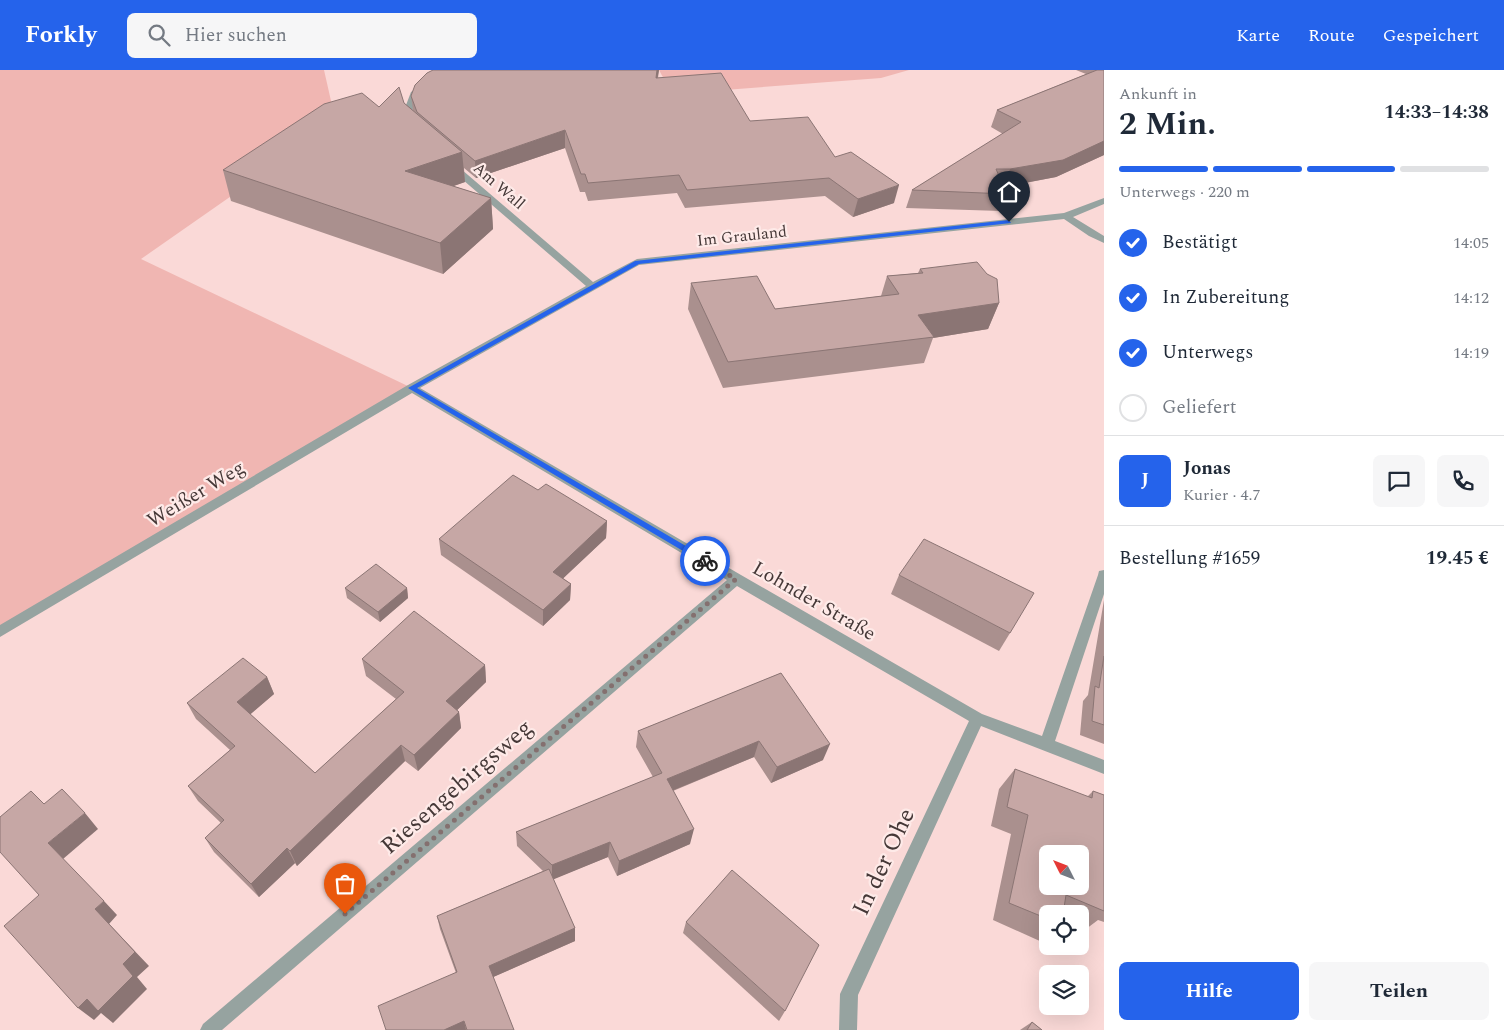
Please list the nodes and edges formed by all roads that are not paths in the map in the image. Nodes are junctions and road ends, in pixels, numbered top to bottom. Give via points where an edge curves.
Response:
1 (429, 84) edge
2 (413, 131) edge
3 (441, 156) edge
4 (1104, 201) edge
5 (1066, 216) junction
6 (1104, 240) edge
7 (593, 288) junction
8 (412, 388) junction
9 (1104, 575) edge
10 (736, 579) junction
11 (0, 632) edge
12 (977, 718) junction
13 (1046, 744) junction
14 (1104, 767) edge
15 (209, 1030) edge
16 (848, 1030) edge

1 - 2 street via 415,92 407,113
3 - 7 street, Am Wall
4 - 5 street, Im Grauland
5 - 6 street
5 - 7 street, Im Grauland via 637,262
7 - 8 street, Im Grauland
8 - 10 street, Lohnder Straße
8 - 11 street, Weißer Weg
9 - 13 street
10 - 12 street, Lohnder Straße
10 - 15 street, Riesengebirgsweg
12 - 13 street, Lohnder Straße
12 - 16 street, In der Ohe via 850,994
13 - 14 street, Lohnder Straße

